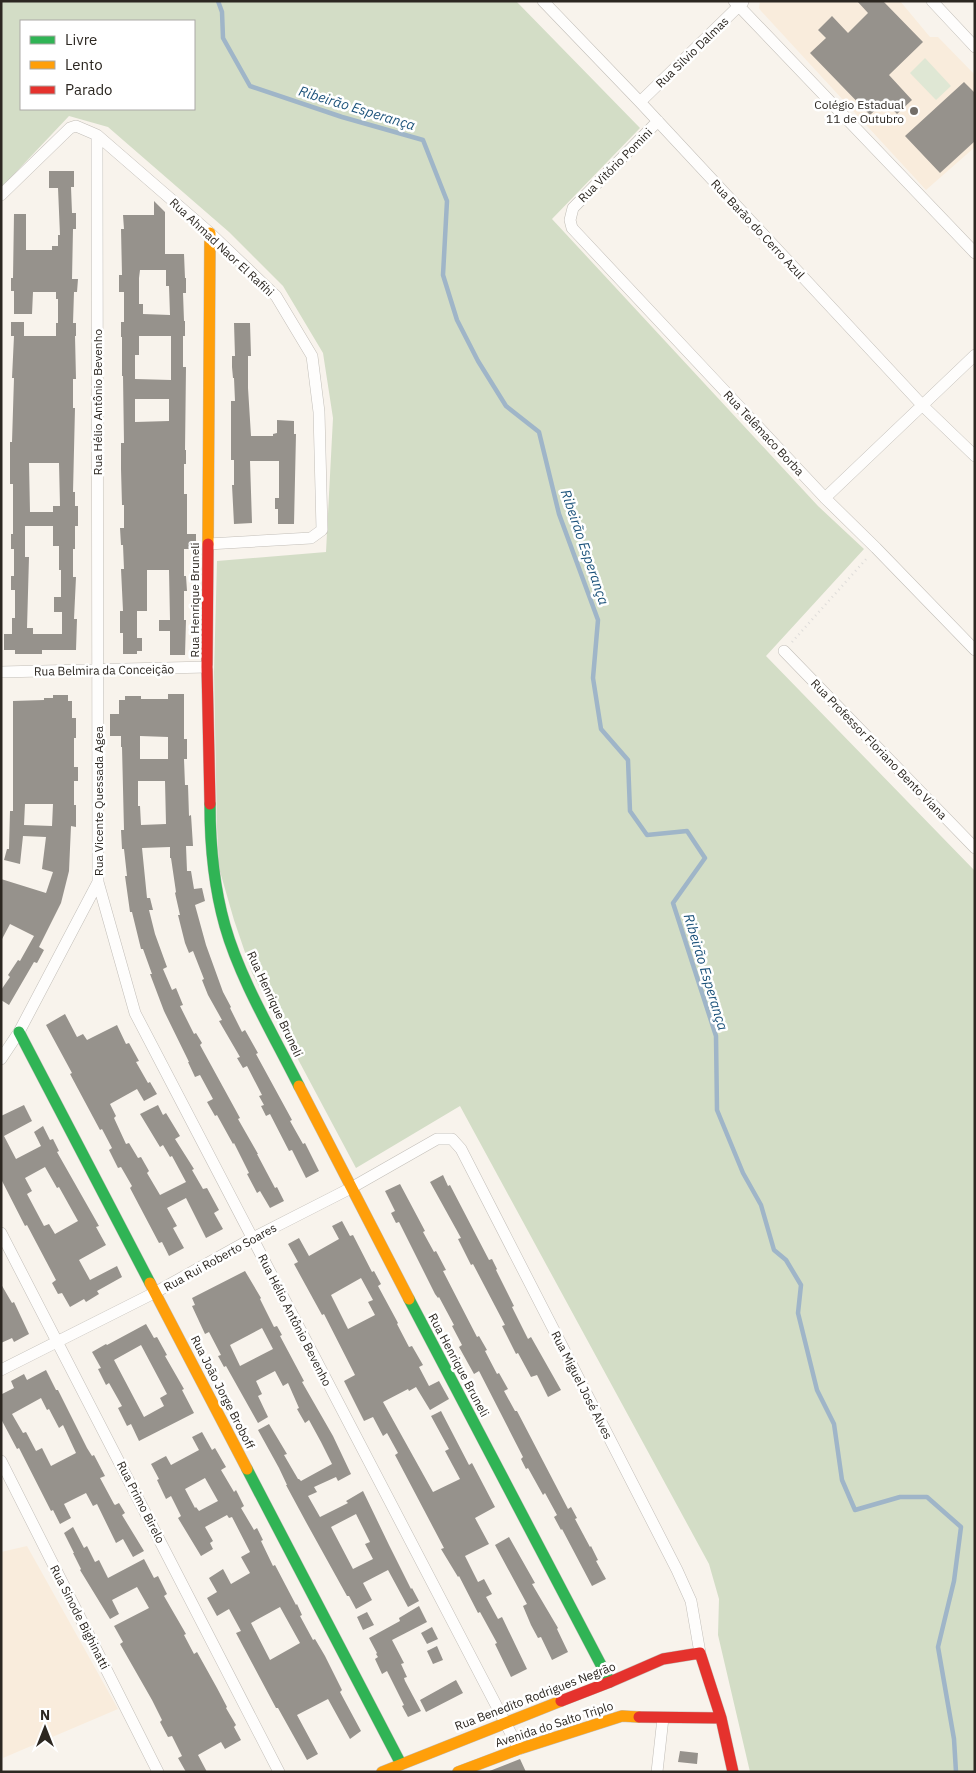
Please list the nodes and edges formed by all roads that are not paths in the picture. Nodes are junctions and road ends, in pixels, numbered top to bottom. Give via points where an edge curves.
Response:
1 (543, 1) edge
2 (932, 1) edge
3 (739, 3) edge
4 (975, 47) edge
5 (640, 102) junction
6 (658, 122) junction
7 (97, 135) junction
8 (1, 195) edge
9 (573, 208) joint
10 (210, 234) junction
11 (975, 253) edge
12 (975, 355) edge
13 (923, 406) junction
14 (975, 456) edge
15 (825, 498) junction
16 (208, 544) junction
17 (975, 650) edge
18 (784, 651) road end
19 (207, 667) junction
20 (97, 669) junction
21 (1, 672) edge
22 (975, 848) edge
23 (98, 882) junction
24 (19, 1032) junction
25 (1, 1059) edge
26 (437, 1139) joint
27 (351, 1188) junction
28 (1, 1233) edge
29 (252, 1238) junction
30 (156, 1292) junction
31 (58, 1341) junction
32 (1, 1370) edge
33 (1, 1461) edge
34 (700, 1653) junction
35 (610, 1682) junction
36 (663, 1718) junction
37 (721, 1718) junction
38 (504, 1722) junction
39 (519, 1749) junction
40 (401, 1764) junction
41 (158, 1772) edge
42 (279, 1772) edge
43 (382, 1772) edge
44 (458, 1772) edge
45 (657, 1772) edge
46 (733, 1772) edge

1 - 5 street, Rua Barão do Cerro Azul
2 - 4 street
3 - 5 street, Rua Silvio Dalmas
3 - 11 street
5 - 6 street, Rua Barão do Cerro Azul
6 - 9 street, Rua Vitório Pomini
6 - 13 street, Rua Barão do Cerro Azul
7 - 8 street, Rua Ahmad Naor El Rafihi via 76,126 70,128
7 - 10 street, Rua Ahmad Naor El Rafihi
7 - 20 street, Rua Hélio Antônio Bevenho
9 - 15 street, Rua Telêmaco Borba via 572,228
10 - 16 street, Rua Henrique Bruneli
10 - 16 street, Rua Ahmad Naor El Rafihi via 276,296 312,356 319,412 322,530 311,538
12 - 13 street
13 - 14 street, Rua Barão do Cerro Azul
13 - 15 street
15 - 17 street, Rua Telêmaco Borba
16 - 19 street, Rua Henrique Bruneli
18 - 22 street, Rua Professor Floriano Bento Viana
19 - 20 street, Rua Belmira da Conceição
19 - 27 street, Rua Henrique Bruneli via 210,827 225,926 245,978
20 - 21 street, Rua Belmira da Conceição
20 - 23 street, Rua Vicente Quessada Agea
23 - 24 street, Rua Vicente Quessada Agea
23 - 29 street, Rua Hélio Antônio Bevenho via 135,1013
24 - 25 street, Rua Vicente Quessada Agea
24 - 30 street, Rua João Jorge Broboff
26 - 27 street, Rua Rui Roberto Soares
26 - 34 street, Rua Miguel José Alves via 452,1139 461,1149 677,1570 691,1601
27 - 29 street, Rua Rui Roberto Soares
27 - 35 street, Rua Henrique Bruneli
28 - 31 street, Rua Primo Birelo
29 - 30 street, Rua Rui Roberto Soares
29 - 38 street, Rua Hélio Antônio Bevenho
30 - 31 street, Rua Rui Roberto Soares
30 - 40 street, Rua João Jorge Broboff
31 - 32 street, Rua Rui Roberto Soares
31 - 42 street, Rua Primo Birelo
33 - 41 street, Rua Sinode Bighinatti
34 - 35 street, Rua Benedito Rodrigues Negrão via 663,1659
34 - 37 street
35 - 38 street, Rua Benedito Rodrigues Negrão
36 - 37 street, Avenida do Salto Triplo
36 - 39 street, Avenida do Salto Triplo via 622,1716
36 - 45 street
37 - 46 street
38 - 39 street, Rua Hélio Antônio Bevenho
38 - 40 street, Rua Benedito Rodrigues Negrão
39 - 44 street, Avenida do Salto Triplo
40 - 43 street, Rua Benedito Rodrigues Negrão

